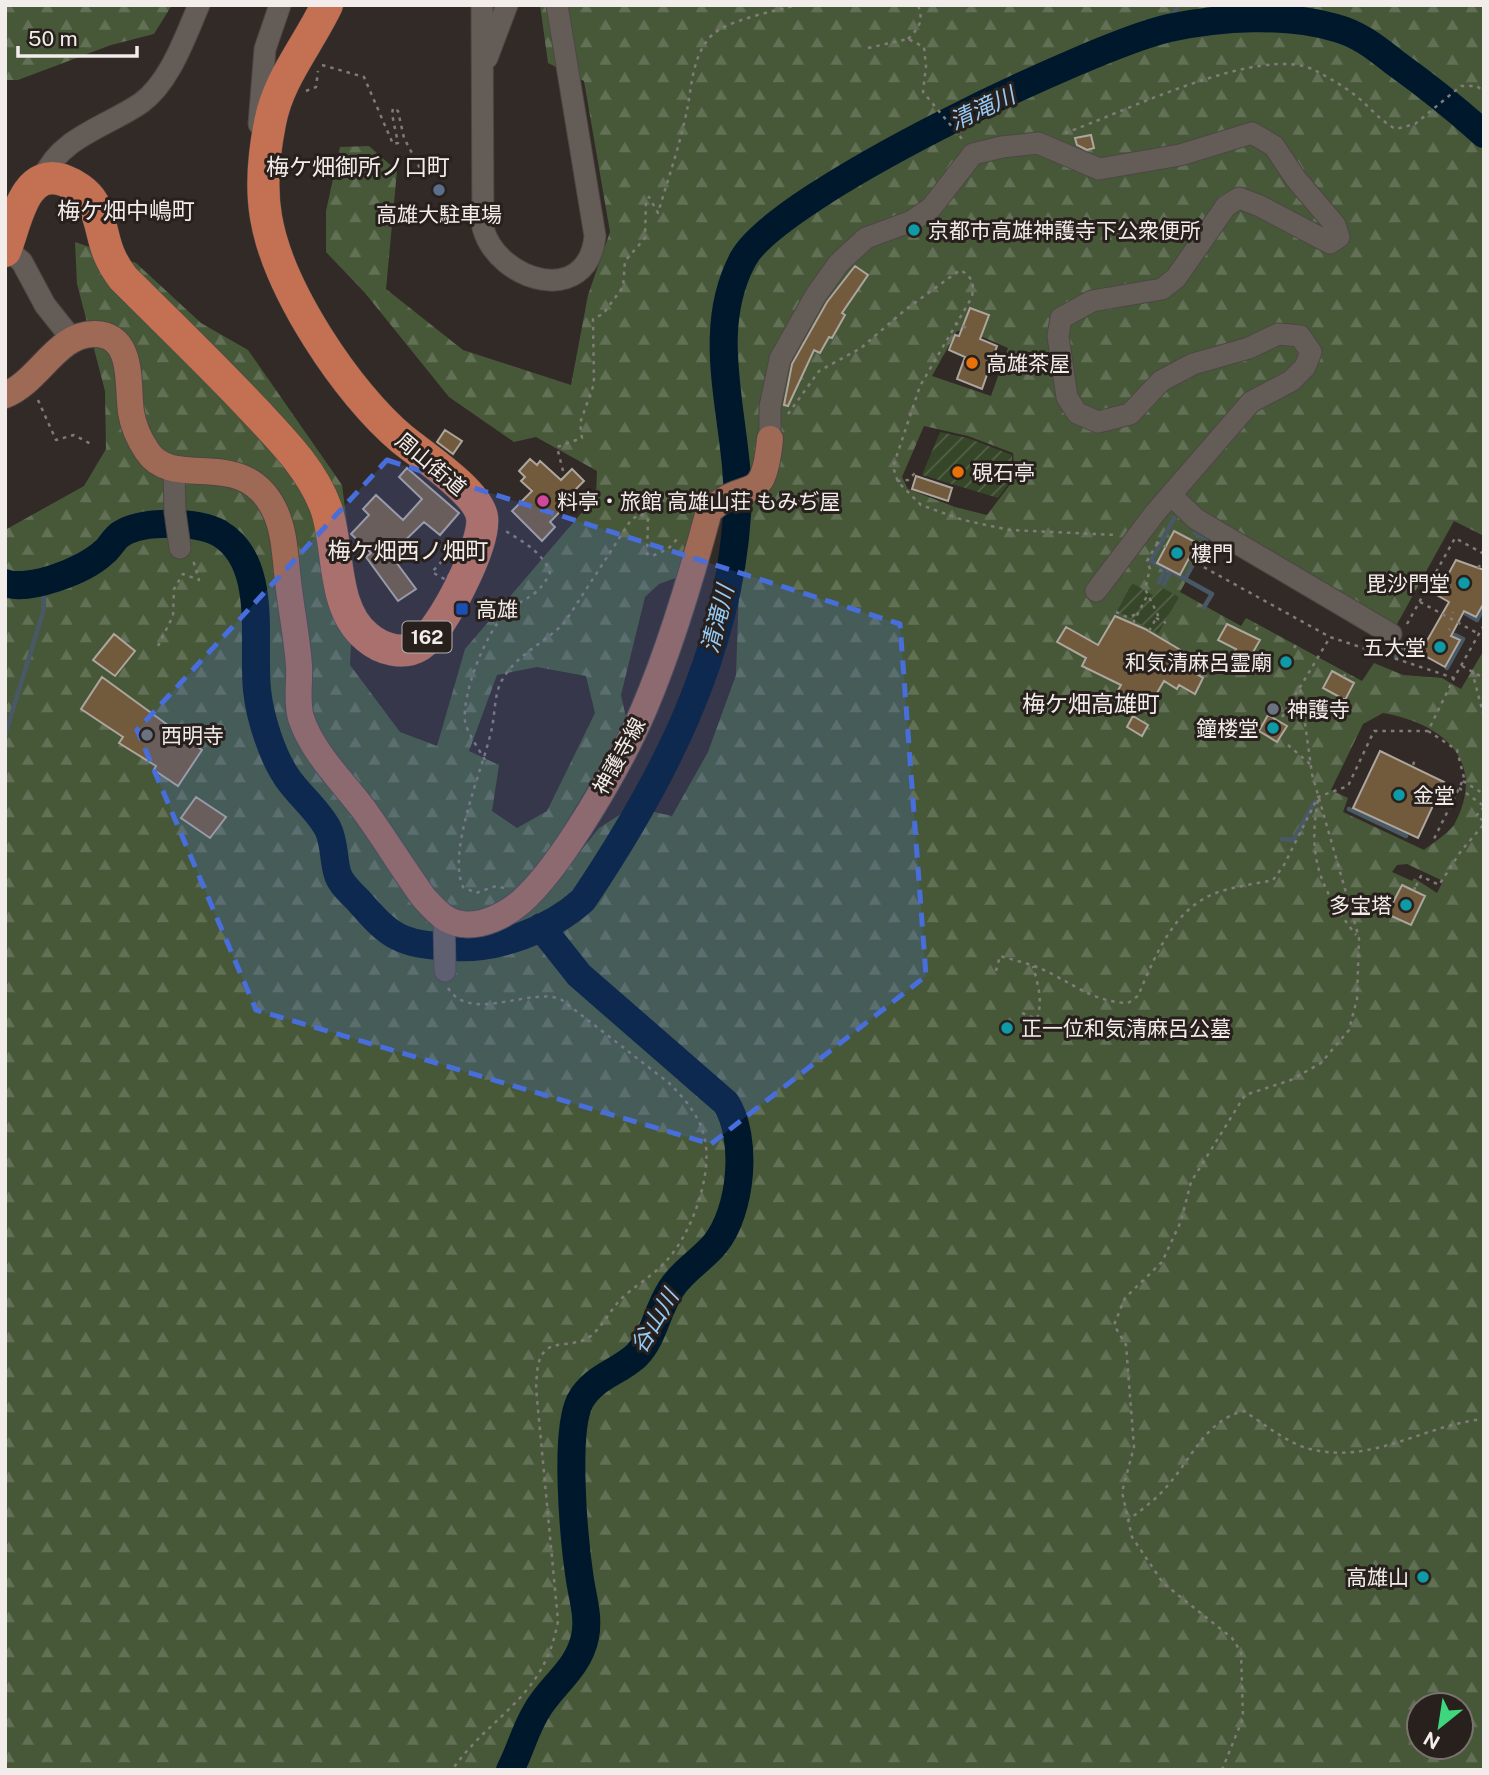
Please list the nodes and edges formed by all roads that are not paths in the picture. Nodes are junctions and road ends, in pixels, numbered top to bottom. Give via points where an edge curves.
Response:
1 (199, 5) edge
2 (280, 5) edge
3 (327, 5) edge
4 (482, 5) edge
5 (508, 5) edge
6 (557, 5) edge
7 (484, 64) junction
8 (43, 178) junction
9 (264, 202) junction
10 (6, 250) edge
11 (72, 339) junction
12 (5, 395) edge
13 (770, 439) joint
14 (174, 468) junction
15 (1172, 496) junction
16 (180, 548) road end
17 (1096, 591) dead end
18 (1399, 636) road end
19 (444, 922) junction
20 (445, 971) road end

1 - 8 street via 182,46 142,102 88,131 49,164
2 - 9 street via 265,49 261,92 256,179
3 - 9 highway, 周山街道 / 162 via 292,64 270,121
4 - 7 street
5 - 7 street
6 - 7 street via 595,223 594,250 572,277 552,279 513,269 492,250 474,218
8 - 9 highway, 周山街道 / 162 via 72,183 86,194 111,262 123,278 232,386 291,450 315,484 326,509 343,594 359,629 385,648 419,646 443,614 476,554 482,514 469,494 390,429 318,340 276,250
8 - 10 highway via 28,193
10 - 11 street via 22,262 45,304
11 - 12 main road via 30,380
11 - 14 main road via 103,335 122,350 128,362 131,410 140,440 149,454
13 - 15 street via 770,407 783,352 816,295 852,248 931,208 972,154 1038,144 1099,169 1180,155 1252,133 1274,146 1335,225 1339,237 1330,243 1239,198 1226,206 1176,278 1162,289 1092,301 1061,318 1058,336 1067,397 1077,413 1098,422 1130,414 1161,381 1192,364 1249,348 1278,334 1300,336 1311,352 1305,367 1291,381 1251,402
13 - 19 main road, 神護寺線 via 767,470 756,487 718,503 709,512 643,711 583,819 544,875 512,907 479,923
14 - 16 street
14 - 19 main road via 229,472 262,489 281,525 299,668 297,696 309,736
15 - 17 street via 1156,542
15 - 18 street via 1196,519
19 - 20 street

